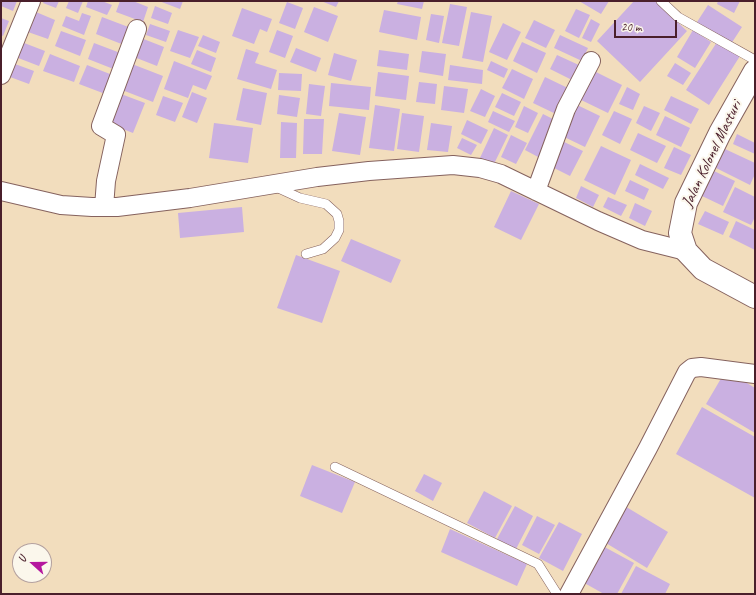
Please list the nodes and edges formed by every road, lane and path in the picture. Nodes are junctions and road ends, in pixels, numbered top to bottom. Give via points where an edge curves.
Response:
1 (31, 1) edge
2 (661, 1) edge
3 (137, 29) dead end
4 (755, 60) edge
5 (591, 61) dead end
6 (755, 72) edge
7 (1, 75) edge
8 (269, 184) junction
9 (1, 191) edge
10 (536, 191) junction
11 (104, 207) junction
12 (686, 251) junction
13 (306, 254) dead end
14 (755, 297) edge
15 (755, 374) edge
16 (335, 467) dead end
17 (557, 594) edge
18 (569, 594) edge

1 - 7 street
2 - 4 lane via 678,17
3 - 11 street via 101,126 116,135 106,181
5 - 10 street via 566,110
6 - 12 main road, Jalan Kolonel Masturi via 720,133 686,203 680,233
8 - 10 street via 369,170 453,165 480,168 501,174
8 - 11 street via 190,198
8 - 13 lane via 300,198 326,204 337,214 339,230 335,238 323,249
9 - 11 street via 61,205
10 - 12 street via 642,240
12 - 14 main road, Jalan Kolonel Masturi via 703,269
15 - 18 street via 701,368 692,368 687,372
16 - 17 lane via 538,564

